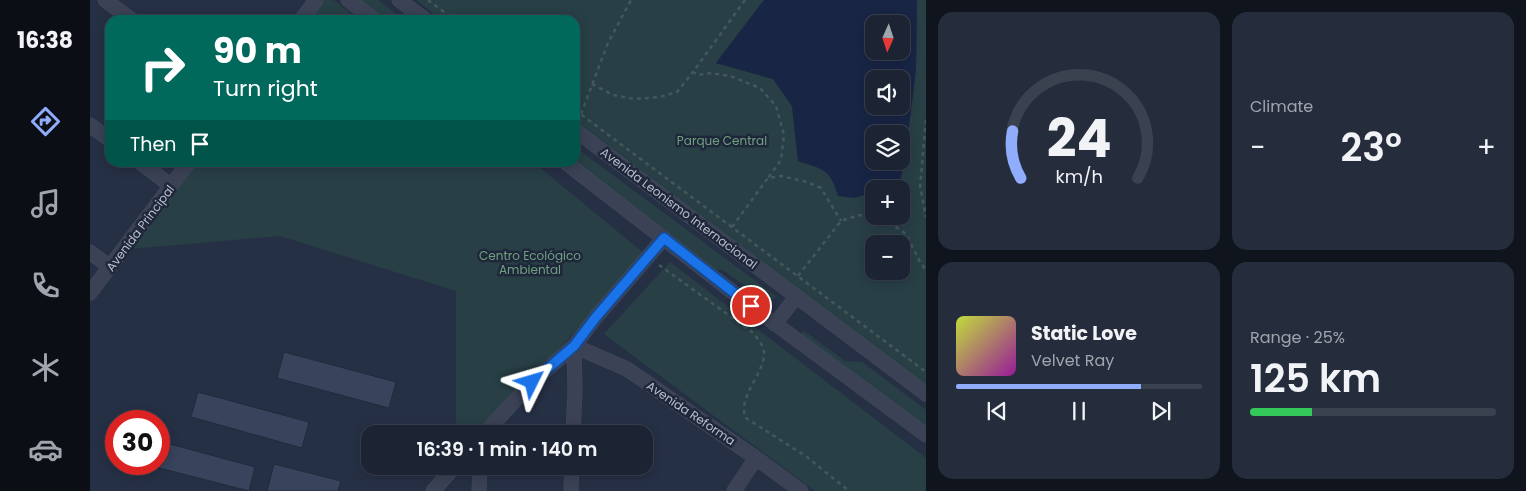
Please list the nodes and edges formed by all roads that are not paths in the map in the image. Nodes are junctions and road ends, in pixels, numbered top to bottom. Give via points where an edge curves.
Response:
1 (106, 0) edge
2 (316, 0) edge
3 (348, 0) edge
4 (399, 0) edge
5 (126, 15) edge
6 (304, 15) edge
7 (368, 15) edge
8 (419, 15) edge
9 (90, 125) edge
10 (580, 127) edge
11 (105, 136) edge
12 (146, 167) edge
13 (185, 167) edge
14 (572, 167) edge
15 (171, 186) junction
16 (664, 238) junction
17 (90, 252) edge
18 (110, 268) junction
19 (90, 293) edge
20 (796, 297) junction
21 (775, 324) junction
22 (574, 346) junction
23 (926, 394) edge
24 (492, 425) edge
25 (574, 425) edge
26 (926, 435) edge
27 (756, 458) junction
28 (447, 475) edge
29 (480, 475) edge
30 (572, 475) edge
31 (433, 491) edge
32 (479, 491) edge
33 (571, 491) edge
34 (734, 491) edge
35 (801, 491) edge

1 - 5 street
2 - 6 street
3 - 7 street
4 - 8 street
9 - 11 street
10 - 20 street, Avenida Leonismo Internacional
12 - 15 street
13 - 15 street, Avenida Principal
14 - 16 street
15 - 18 street, Avenida Principal
16 - 21 street
16 - 22 street
17 - 18 street
18 - 19 street, Avenida Principal
20 - 21 street
20 - 23 street, Avenida Leonismo Internacional
21 - 26 street
22 - 24 street via 532,382
22 - 25 street
22 - 27 street, Avenida Reforma via 627,369
27 - 34 street
27 - 35 street, Avenida Reforma
28 - 31 street
29 - 32 street
30 - 33 street

